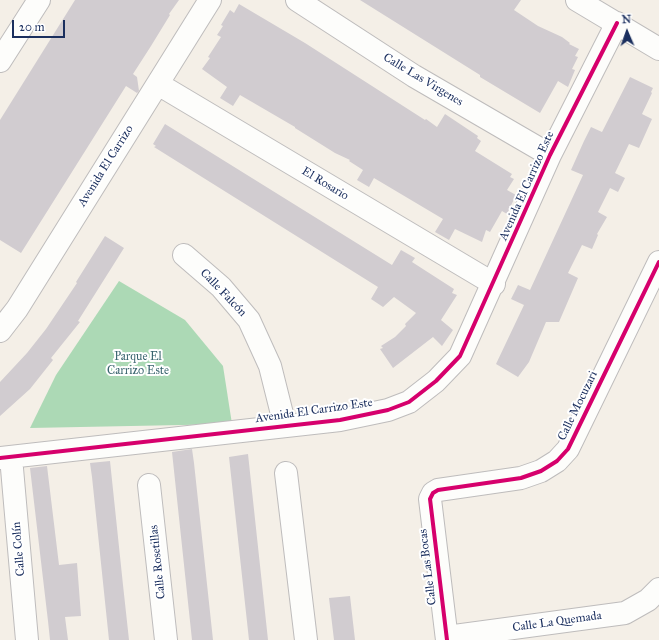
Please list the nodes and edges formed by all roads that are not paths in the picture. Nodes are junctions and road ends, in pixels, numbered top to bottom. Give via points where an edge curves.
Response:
1 (39, 0) edge
2 (210, 0) edge
3 (297, 0) edge
4 (578, 0) edge
5 (617, 23) junction
6 (659, 49) edge
7 (0, 61) edge
8 (158, 84) junction
9 (550, 155) junction
10 (184, 255) dead end
11 (659, 262) edge
12 (494, 284) junction
13 (0, 331) edge
14 (285, 426) junction
15 (6, 458) edge
16 (286, 473) dead end
17 (150, 485) dead end
18 (433, 493) joint
19 (659, 589) edge
20 (447, 638) edge
21 (27, 640) edge
22 (166, 640) edge
23 (306, 640) edge

1 - 7 street
2 - 8 street, Avenida El Carrizo
3 - 9 street, Calle Las Virgenes via 414,76
4 - 5 street
5 - 6 street
5 - 9 street, Avenida El Carrizo Este
8 - 12 street, El Rosario
8 - 13 street, Avenida El Carrizo via 18,309
9 - 12 street, Avenida El Carrizo Este
10 - 14 street, Calle Falcón via 221,287 250,320 270,366
11 - 18 street, Calle Mocuzari via 568,449 557,461 541,471 521,478 438,490
12 - 14 street, Avenida El Carrizo Este via 460,356 436,381 409,402 388,410 358,416
14 - 15 street, Avenida El Carrizo Este
15 - 21 street, Calle Colín
16 - 23 street
17 - 22 street, Calle Rosetillas
18 - 20 street, Calle Las Bocas via 430,499
19 - 20 street, Calle La Quemada via 648,600 625,613

